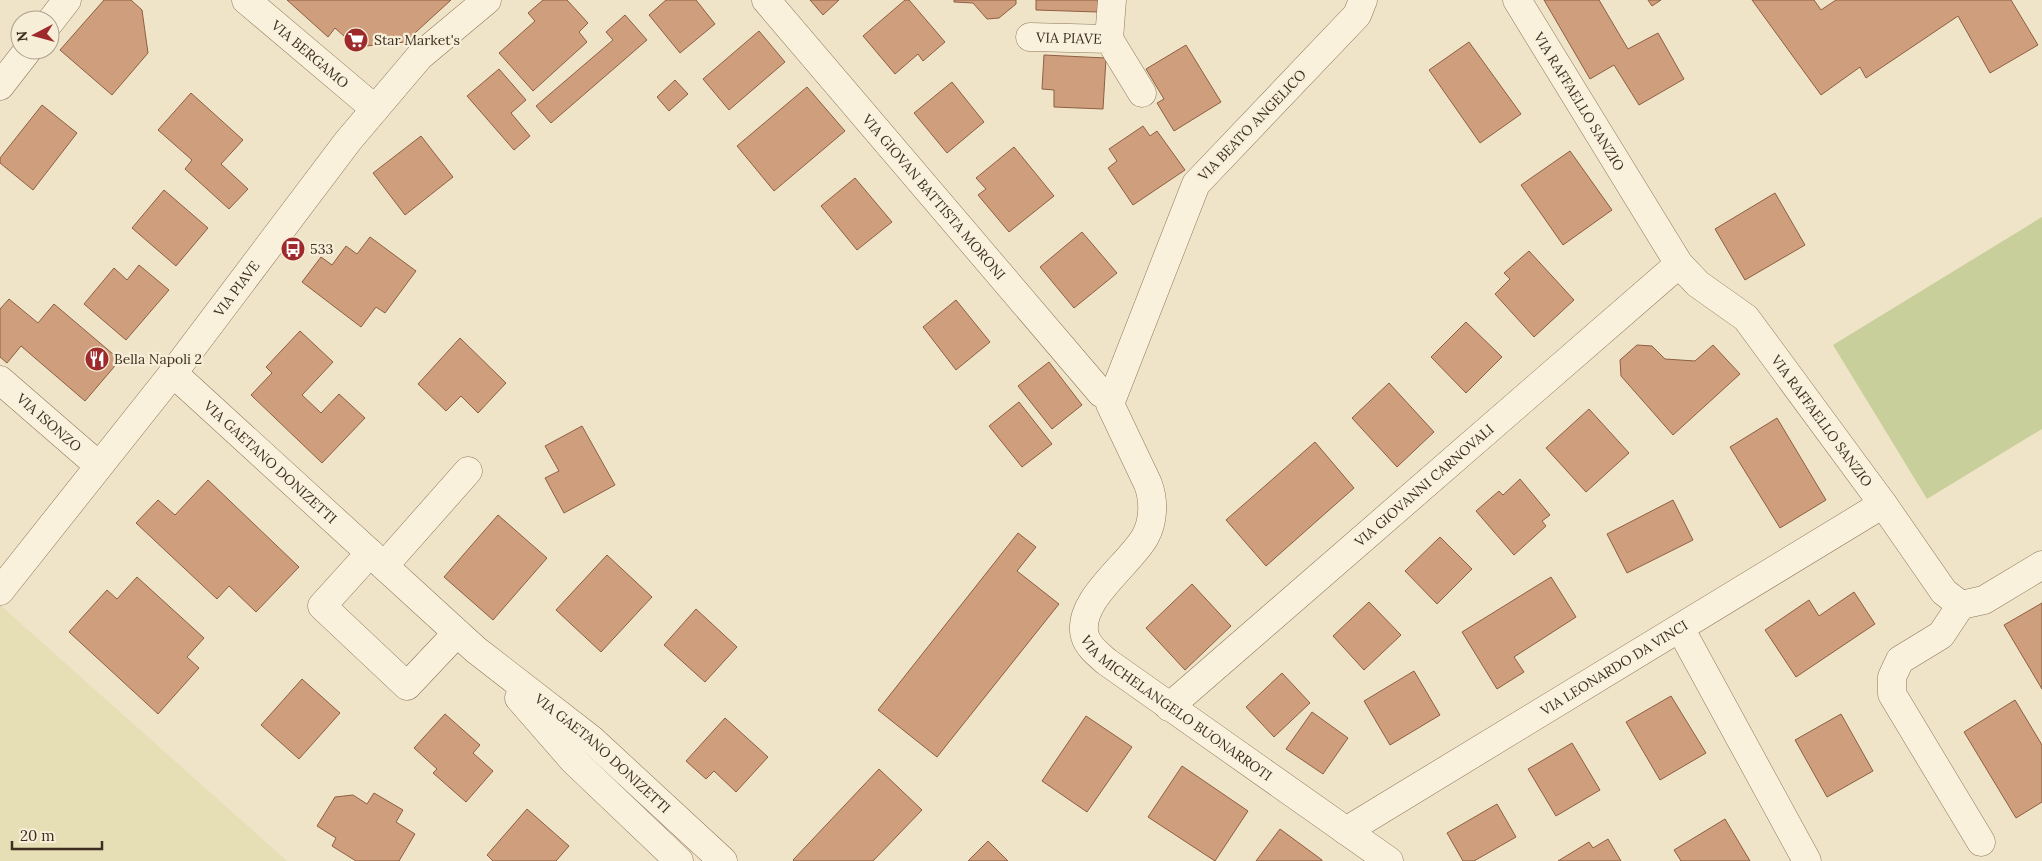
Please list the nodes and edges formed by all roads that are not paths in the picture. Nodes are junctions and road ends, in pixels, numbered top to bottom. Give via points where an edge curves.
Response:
1 (67, 0) edge
2 (246, 0) edge
3 (487, 0) edge
4 (766, 0) edge
5 (1112, 0) edge
6 (1363, 0) edge
7 (1517, 0) edge
8 (59, 10) edge
9 (1030, 37) dead end
10 (1109, 39) junction
11 (20, 60) edge
12 (0, 86) edge
13 (1142, 93) dead end
14 (375, 109) junction
15 (1679, 264) junction
16 (173, 373) junction
17 (0, 380) edge
18 (1106, 398) junction
19 (98, 465) junction
20 (468, 471) dead end
21 (1883, 504) junction
22 (377, 559) junction
23 (2042, 565) edge
24 (0, 591) edge
25 (1961, 605) junction
26 (1680, 628) junction
27 (467, 642) junction
28 (1169, 707) junction
29 (1346, 831) junction
30 (1981, 842) dead end
31 (679, 861) edge
32 (723, 861) edge
33 (1389, 861) edge
34 (1808, 861) edge

1 - 8 street
2 - 14 street, VIA BERGAMO
3 - 14 street, VIA PIAVE via 420,56
4 - 18 street, VIA GIOVAN BATTISTA MORONI
5 - 10 street, VIA PIAVE
6 - 18 street, VIA BEATO ANGELICO via 1357,15 1196,184
7 - 15 street, VIA RAFFAELLO SANZIO
9 - 10 street, VIA PIAVE
10 - 13 street, VIA PIAVE
11 - 12 street
14 - 16 street, VIA PIAVE
15 - 21 street, VIA RAFFAELLO SANZIO via 1698,284 1746,318
15 - 28 street, VIA GIOVANNI CARNOVALI
16 - 19 street, VIA PIAVE
16 - 22 street, VIA GAETANO DONIZETTI
17 - 19 street, VIA ISONZO
18 - 28 street, VIA MICHELANGELO BUONARROTI via 1148,484 1151,521 1145,537 1092,602 1084,620 1085,636 1107,662
19 - 24 street, VIA PIAVE
20 - 22 street
21 - 25 street, VIA RAFFAELLO SANZIO via 1944,592
21 - 26 street, VIA LEONARDO DA VINCI
22 - 27 street, VIA GAETANO DONIZETTI
22 - 27 street via 322,606 407,686
23 - 25 street via 1984,600
25 - 30 street via 1941,635 1900,660 1892,677 1892,694
26 - 29 street, VIA LEONARDO DA VINCI
26 - 34 street
27 - 31 street, VIA GAETANO DONIZETTI via 573,760
27 - 32 street, VIA GAETANO DONIZETTI via 591,739
28 - 29 street, VIA MICHELANGELO BUONARROTI
29 - 33 street, VIA MICHELANGELO BUONARROTI

